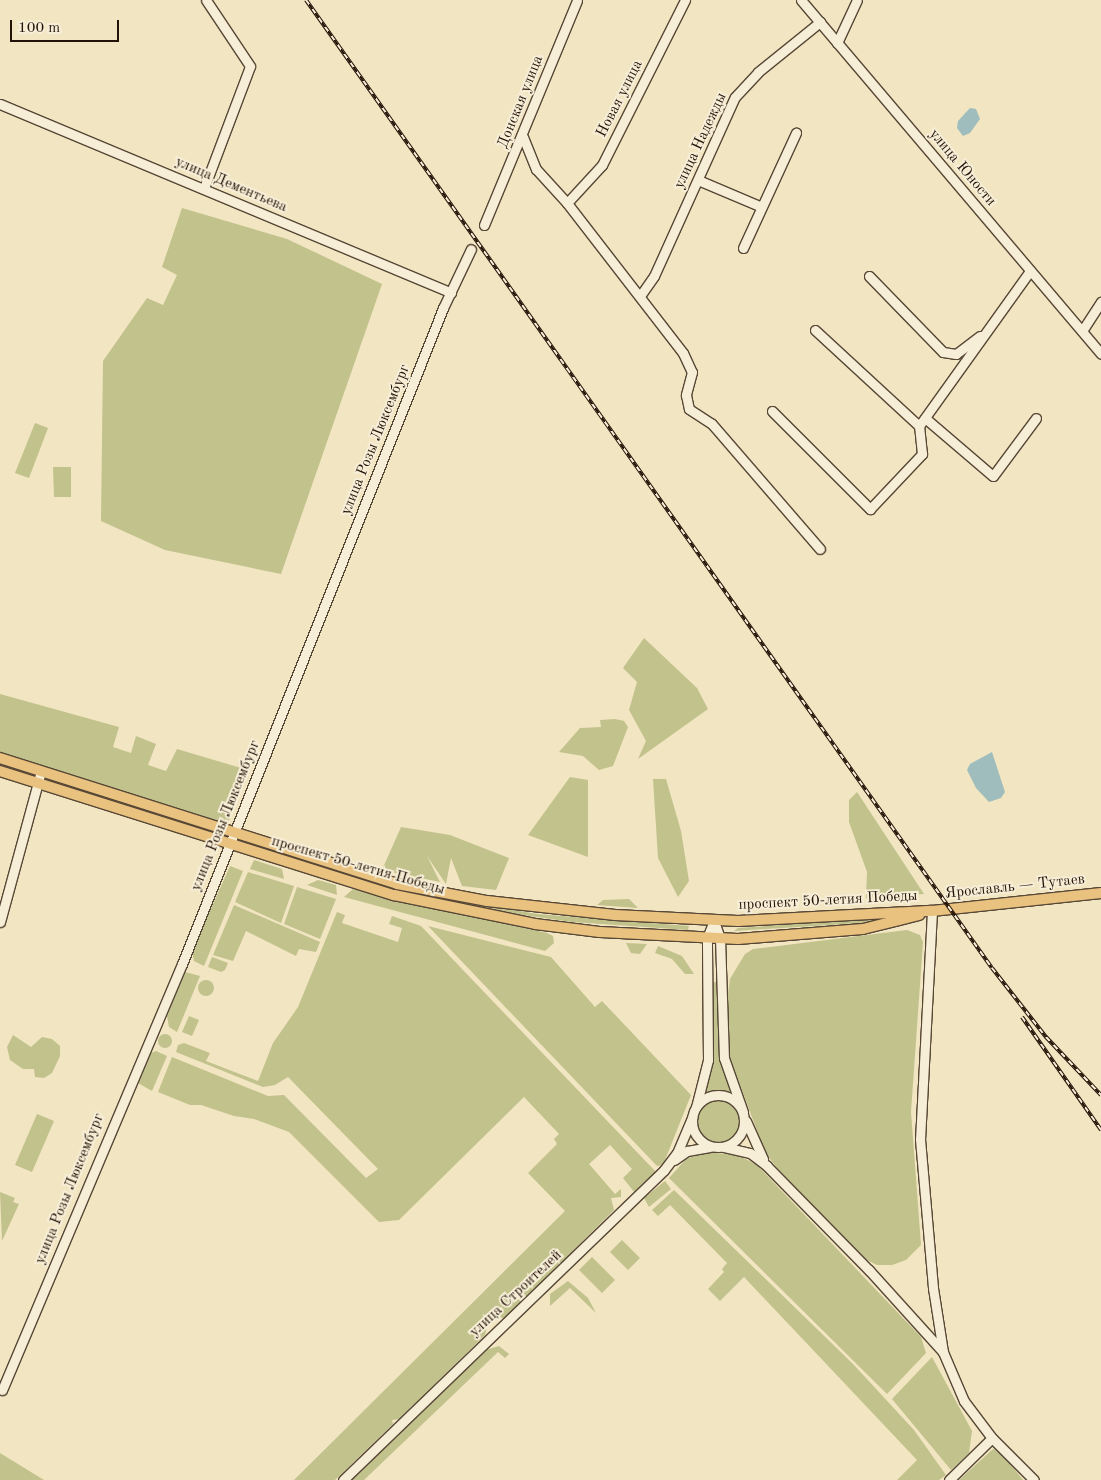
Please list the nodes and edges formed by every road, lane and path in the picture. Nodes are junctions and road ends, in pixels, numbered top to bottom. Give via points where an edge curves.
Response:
1 (206, 0) edge
2 (577, 0) edge
3 (685, 0) edge
4 (801, 0) edge
5 (857, 0) edge
6 (820, 22) junction
7 (837, 43) junction
8 (0, 104) edge
9 (796, 133) dead end
10 (523, 137) junction
11 (698, 180) junction
12 (204, 188) junction
13 (567, 203) junction
14 (762, 208) junction
15 (484, 226) dead end
16 (743, 248) dead end
17 (471, 249) dead end
18 (1030, 271) junction
19 (868, 276) dead end
20 (451, 293) junction
21 (640, 296) junction
22 (1101, 302) edge
23 (815, 330) dead end
24 (988, 330) junction
25 (1082, 331) junction
26 (1101, 354) edge
27 (772, 411) dead end
28 (925, 418) junction
29 (1036, 418) dead end
30 (919, 426) junction
31 (820, 550) dead end
32 (0, 758) edge
33 (0, 771) edge
34 (41, 771) junction
35 (38, 782) junction
36 (236, 830) junction
37 (231, 842) junction
38 (1101, 892) edge
39 (932, 912) junction
40 (714, 921) junction
41 (0, 922) edge
42 (707, 938) junction
43 (720, 938) junction
44 (696, 1107) junction
45 (744, 1115) junction
46 (692, 1117) junction
47 (714, 1147) junction
48 (724, 1147) junction
49 (672, 1162) junction
50 (767, 1166) junction
51 (943, 1352) junction
52 (2, 1390) dead end
53 (992, 1438) junction
54 (343, 1480) edge
55 (949, 1480) edge
56 (1034, 1480) edge

1 - 12 street via 250,66
2 - 10 street, Донская улица
3 - 13 street, Новая улица via 602,165
4 - 6 street, улица Юности
5 - 7 street
6 - 7 street, улица Юности
6 - 11 street, улица Надежды via 758,72 734,97
7 - 18 street, улица Юности
8 - 12 street, улица Дементьева
9 - 14 street
10 - 13 street via 531,162
10 - 15 street, Донская улица
11 - 14 street
11 - 21 street, улица Надежды via 654,276
12 - 20 street, улица Дементьева
13 - 21 street
14 - 16 street
17 - 20 street, улица Розы Люксембург
18 - 24 street
18 - 25 street, улица Юности
19 - 24 street via 943,352 956,354
20 - 36 street, улица Розы Люксембург
21 - 31 street via 683,353 692,372 686,395 689,409 712,424
22 - 25 street
23 - 30 street
24 - 28 street
25 - 26 street, улица Юности
27 - 30 street via 870,509 922,454
28 - 29 street via 993,476
28 - 30 street
32 - 34 main road, проспект 50-летия Победы
33 - 35 main road, проспект 50-летия Победы
34 - 35 street
34 - 36 main road, проспект 50-летия Победы
35 - 37 main road, проспект 50-летия Победы
35 - 41 street
36 - 37 street, улица Розы Люксембург
36 - 40 main road, проспект 50-летия Победы via 334,864 428,891 564,910
37 - 42 main road, проспект 50-летия Победы via 356,884 434,905 561,928
37 - 52 street, улица Розы Люксембург
38 - 39 main road, Ярославль — Тутаев
39 - 40 main road, проспект 50-летия Победы
39 - 43 main road, проспект 50-летия Победы via 863,929
39 - 51 street via 920,1138 933,1288
40 - 42 street
40 - 43 street
42 - 43 main road, проспект 50-летия Победы
42 - 44 street via 709,1047
43 - 45 street via 724,1058
44 - 45 street via 703,1099 723,1095 732,1098
44 - 46 street
45 - 48 street via 741,1135
45 - 50 street
46 - 47 street via 697,1137
46 - 49 street, улица Строителей
47 - 48 street
47 - 49 street via 693,1148
48 - 50 street via 750,1152
49 - 54 street, улица Строителей
50 - 51 street
51 - 53 street via 957,1390
53 - 55 street
53 - 56 street

